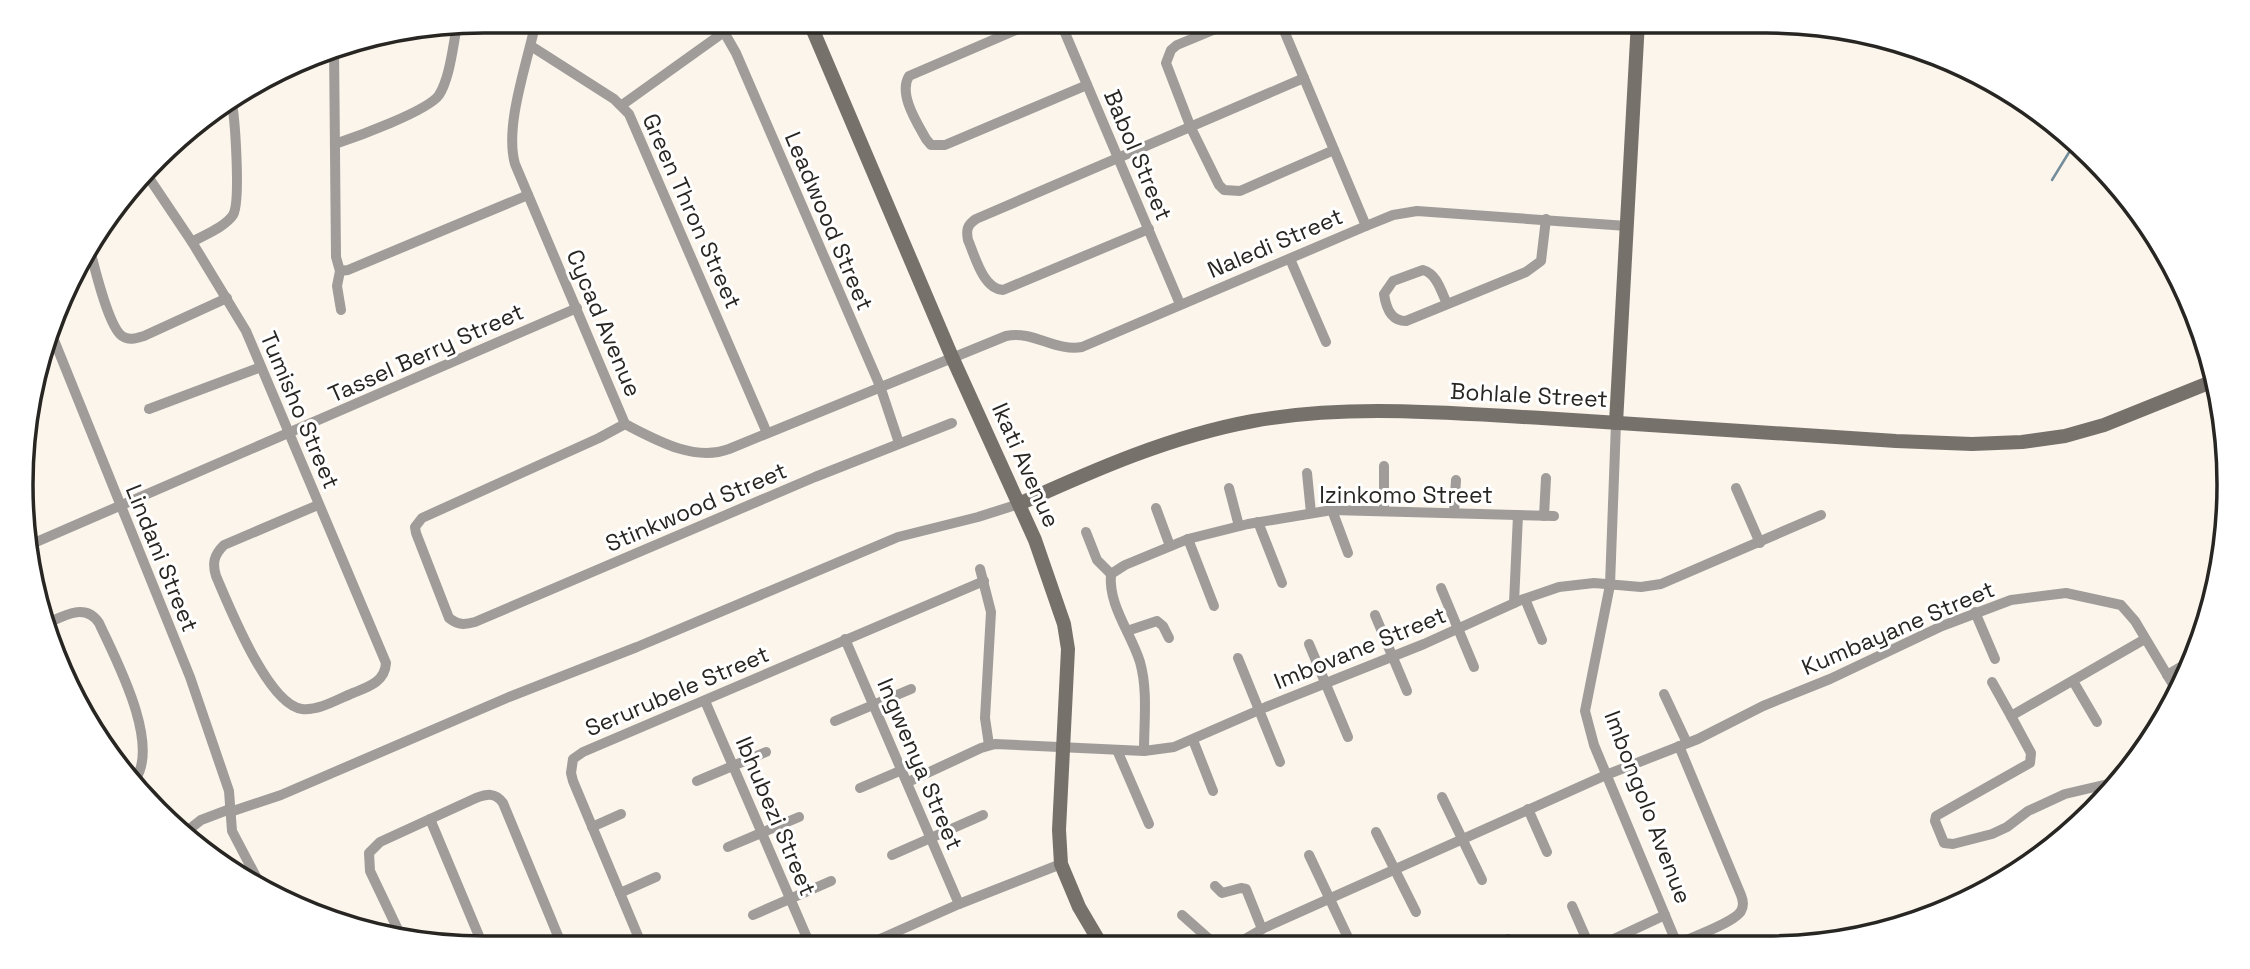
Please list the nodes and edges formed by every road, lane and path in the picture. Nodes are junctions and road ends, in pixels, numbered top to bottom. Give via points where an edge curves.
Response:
1 (534, 33) edge
2 (723, 33) edge
3 (725, 33) edge
4 (814, 33) edge
5 (1009, 33) edge
6 (1065, 33) edge
7 (1206, 33) edge
8 (1285, 33) edge
9 (1637, 33) edge
10 (455, 34) edge
11 (531, 46) junction
12 (334, 59) edge
13 (1304, 78) junction
14 (1087, 85) junction
15 (622, 105) junction
16 (232, 110) edge
17 (1191, 128) junction
18 (335, 144) junction
19 (1334, 150) junction
20 (1118, 158) junction
21 (150, 181) edge
22 (528, 195) junction
23 (1546, 219) junction
24 (1366, 226) junction
25 (1627, 226) junction
26 (1149, 229) junction
27 (192, 242) junction
28 (1290, 259) junction
29 (93, 260) edge
30 (338, 267) junction
31 (227, 298) junction
32 (1180, 304) junction
33 (1447, 304) junction
34 (577, 308) junction
35 (341, 310) dead end
36 (1325, 342) dead end
37 (56, 344) edge
38 (952, 357) junction
39 (261, 367) junction
40 (2203, 375) edge
41 (2205, 384) edge
42 (880, 386) junction
43 (149, 409) dead end
44 (952, 423) dead end
45 (1616, 423) junction
46 (625, 424) junction
47 (767, 433) junction
48 (289, 434) junction
49 (2051, 436) junction
50 (899, 443) junction
51 (1384, 466) dead end
52 (1307, 473) dead end
53 (1546, 478) dead end
54 (1455, 480) dead end
55 (1229, 488) dead end
56 (1736, 488) dead end
57 (1019, 504) junction
58 (119, 505) junction
59 (318, 505) junction
60 (1156, 508) dead end
61 (1332, 510) junction
62 (1384, 510) junction
63 (1311, 513) junction
64 (1454, 513) junction
65 (1518, 515) junction
66 (1821, 515) dead end
67 (1258, 522) junction
68 (1239, 526) junction
69 (1086, 533) dead end
70 (1188, 539) junction
71 (37, 542) edge
72 (1760, 543) junction
73 (1170, 546) junction
74 (1348, 553) dead end
75 (979, 569) dead end
76 (1111, 574) junction
77 (984, 581) junction
78 (1282, 583) dead end
79 (1610, 585) junction
80 (1441, 588) dead end
81 (1525, 599) junction
82 (1514, 604) junction
83 (1214, 606) dead end
84 (1975, 612) junction
85 (1375, 615) dead end
86 (54, 621) edge
87 (1459, 628) junction
88 (1127, 631) junction
89 (1169, 638) dead end
90 (845, 639) junction
91 (2145, 639) junction
92 (1542, 640) dead end
93 (1309, 644) dead end
94 (1392, 656) junction
95 (1238, 658) dead end
96 (1995, 659) dead end
97 (1474, 667) dead end
98 (2176, 670) edge
99 (2167, 675) junction
100 (2073, 681) junction
101 (1325, 682) junction
102 (1992, 682) dead end
103 (2171, 682) edge
104 (911, 690) dead end
105 (1407, 691) dead end
106 (1664, 694) dead end
107 (705, 701) junction
108 (874, 706) junction
109 (1258, 710) junction
110 (2011, 716) junction
111 (835, 721) dead end
112 (2096, 722) dead end
113 (1348, 737) dead end
114 (1193, 740) junction
115 (989, 745) junction
116 (1683, 745) junction
117 (1064, 748) junction
118 (1117, 750) junction
119 (1144, 751) junction
120 (766, 752) dead end
121 (1280, 762) dead end
122 (733, 766) junction
123 (902, 770) junction
124 (138, 774) edge
125 (1606, 775) junction
126 (697, 781) dead end
127 (908, 782) junction
128 (2102, 785) edge
129 (860, 788) dead end
130 (1213, 791) dead end
131 (1442, 797) dead end
132 (230, 806) junction
133 (1528, 809) junction
134 (621, 814) dead end
135 (983, 816) dead end
136 (799, 817) dead end
137 (430, 819) junction
138 (1149, 824) dead end
139 (592, 827) junction
140 (191, 828) edge
141 (762, 832) junction
142 (1376, 832) dead end
143 (931, 839) junction
144 (1462, 839) junction
145 (728, 847) dead end
146 (1548, 852) dead end
147 (892, 855) dead end
148 (1310, 855) dead end
149 (1061, 864) junction
150 (1395, 869) junction
151 (253, 871) edge
152 (656, 877) dead end
153 (1482, 880) dead end
154 (831, 881) dead end
155 (1215, 886) dead end
156 (621, 893) junction
157 (790, 899) junction
158 (1329, 899) junction
159 (959, 904) junction
160 (1573, 906) dead end
161 (1416, 912) dead end
162 (752, 915) dead end
163 (1182, 915) dead end
164 (1665, 915) junction
165 (397, 927) edge
166 (1262, 929) junction
167 (479, 936) edge
168 (558, 936) edge
169 (639, 936) edge
170 (806, 936) edge
171 (887, 936) edge
172 (1096, 936) edge
173 (1206, 936) edge
174 (1250, 936) edge
175 (1347, 936) edge
176 (1585, 936) edge
177 (1620, 936) edge
178 (1674, 936) edge
179 (1694, 936) edge

1 - 11 street, Cycad Avenue
2 - 15 street
3 - 42 street, Leadwood Street
4 - 38 street, Ikati Avenue
5 - 14 street via 909,76 904,89 931,145 945,145
6 - 14 street, Babol Street
7 - 17 street via 1177,45 1167,57 1167,70
8 - 13 street
9 - 25 street
10 - 18 street via 444,85 436,99
11 - 15 street, Green Thron Street
11 - 22 street, Cycad Avenue via 512,140 515,164
12 - 18 street
13 - 17 street
13 - 19 street
14 - 20 street, Babol Street
15 - 47 street, Green Thron Street via 635,125
16 - 27 street via 236,207 229,219
17 - 19 street via 1214,178 1232,192
17 - 20 street
18 - 30 street
19 - 24 street
20 - 26 street, Babol Street
20 - 26 street via 976,219 967,227 968,240 987,282 1003,290
21 - 27 street, Tumisho Street
22 - 30 street via 348,270
22 - 34 street, Cycad Avenue
23 - 24 street, Naledi Street via 1417,211
23 - 25 street, Naledi Street
23 - 33 street via 1541,261 1535,267
24 - 28 street, Naledi Street
25 - 45 street, Imbongolo Avenue
26 - 32 street, Babol Street
27 - 31 street, Tumisho Street
28 - 32 street, Naledi Street
28 - 36 street
29 - 31 street via 111,320 130,339
30 - 35 street
31 - 39 street, Tumisho Street
32 - 38 street, Naledi Street via 1082,347 1016,334
33 - 33 street via 1400,321 1391,316 1384,294 1393,281 1423,270 1432,273
34 - 46 street, Cycad Avenue
34 - 48 street, Tassel Berry Street
37 - 58 street, Lindani Street
38 - 42 street, Cycad Avenue
38 - 57 street, Ikati Avenue
39 - 43 street
39 - 48 street, Tumisho Street
40 - 49 street, Bohlale Street
41 - 49 street, Bohlale Street via 2088,430
42 - 47 street, Cycad Avenue
42 - 50 street, Leadwood Street
44 - 50 street, Stinkwood Street
45 - 49 street, Bohlale Street via 1959,443 2022,442
45 - 57 street, Bohlale Street via 1375,410 1290,416 1159,447
45 - 79 street, Imbongolo Avenue
46 - 47 street, Cycad Avenue via 688,451 709,455
46 - 50 street, Stinkwood Street via 426,514 415,527 445,610 456,624 475,622
48 - 58 street, Tassel Berry Street
48 - 59 street, Tumisho Street
51 - 62 street
52 - 63 street
53 - 65 street, Izinkomo Street via 1549,516
54 - 64 street
55 - 68 street
56 - 72 street
57 - 117 street, Ikati Avenue via 1067,637
57 - 132 street via 890,540 281,795
58 - 71 street, Tassel Berry Street
58 - 132 street, Lindani Street via 190,677
59 - 59 street, Tumisho Street via 386,663 383,675 371,685 304,710 283,697 253,659 216,576 214,556 224,545
60 - 73 street
61 - 62 street, Izinkomo Street
61 - 63 street, Izinkomo Street
61 - 74 street
62 - 64 street, Izinkomo Street
63 - 67 street, Izinkomo Street
64 - 65 street, Izinkomo Street
65 - 82 street
66 - 72 street, Imbovane Street
67 - 68 street, Izinkomo Street
67 - 78 street
68 - 70 street, Izinkomo Street
69 - 76 street via 1097,560
70 - 73 street, Izinkomo Street
70 - 83 street
72 - 79 street, Imbovane Street via 1661,584
73 - 76 street, Izinkomo Street
75 - 77 street
76 - 88 street via 1111,593
77 - 90 street, Serurubele Street
77 - 115 street via 991,612 985,718
79 - 81 street, Imbovane Street via 1569,584
79 - 125 street, Imbongolo Avenue via 1585,711
80 - 87 street
81 - 82 street, Imbovane Street
81 - 92 street
82 - 87 street, Imbovane Street
84 - 91 street, Kumbayane Street via 2034,596 2076,593 2121,605
84 - 96 street
84 - 116 street, Kumbayane Street
85 - 94 street
86 - 124 street via 80,611 99,623 134,702 142,757
87 - 94 street, Imbovane Street
87 - 97 street
88 - 89 street via 1157,621
88 - 119 street via 1143,680
90 - 107 street, Serurubele Street
90 - 108 street, Ingwenya Street
91 - 99 street, Kumbayane Street
91 - 100 street
93 - 101 street
94 - 101 street, Imbovane Street
94 - 105 street
95 - 109 street
98 - 99 street
99 - 103 street, Kumbayane Street
100 - 110 street
100 - 112 street
101 - 109 street, Imbovane Street
101 - 113 street
102 - 110 street
104 - 108 street
106 - 116 street
107 - 122 street, Ibhubezi Street
107 - 139 street, Serurubele Street via 573,759 571,773
108 - 111 street
108 - 123 street, Ingwenya Street
109 - 114 street, Imbovane Street
109 - 121 street
110 - 128 street via 2031,753 2030,763 1936,816 1942,841 1953,844 1997,832 2065,794
114 - 119 street, Imbovane Street
114 - 130 street
115 - 117 street, Imbovane Street
115 - 127 street, Imbovane Street
116 - 125 street, Kumbayane Street
116 - 179 street via 1743,904 1735,917
117 - 118 street, Imbovane Street
117 - 149 street, Ikati Avenue
118 - 119 street, Imbovane Street
118 - 138 street
120 - 122 street
122 - 126 street
122 - 141 street, Ibhubezi Street
123 - 127 street, Ingwenya Street
123 - 129 street
125 - 133 street, Kumbayane Street
125 - 164 street, Imbongolo Avenue
127 - 143 street, Ingwenya Street
131 - 144 street
132 - 140 street
132 - 151 street, Lindani Street via 230,824
133 - 144 street, Kumbayane Street
133 - 146 street
134 - 139 street
135 - 143 street
136 - 141 street
137 - 165 street via 380,842 369,853 370,871
137 - 167 street
137 - 168 street via 484,795 498,797
139 - 156 street, Serurubele Street
141 - 145 street
141 - 157 street, Ibhubezi Street
142 - 150 street
143 - 147 street
143 - 159 street, Ingwenya Street
144 - 150 street, Kumbayane Street
144 - 153 street
148 - 158 street
149 - 159 street
149 - 172 street, Ikati Avenue
150 - 158 street, Kumbayane Street
150 - 161 street
152 - 156 street
154 - 157 street
155 - 166 street via 1222,893 1246,889
156 - 169 street, Serurubele Street
157 - 162 street
157 - 170 street, Ibhubezi Street
158 - 166 street, Kumbayane Street
158 - 175 street
159 - 171 street
160 - 176 street
163 - 173 street
164 - 177 street
164 - 178 street, Imbongolo Avenue
166 - 174 street, Kumbayane Street

